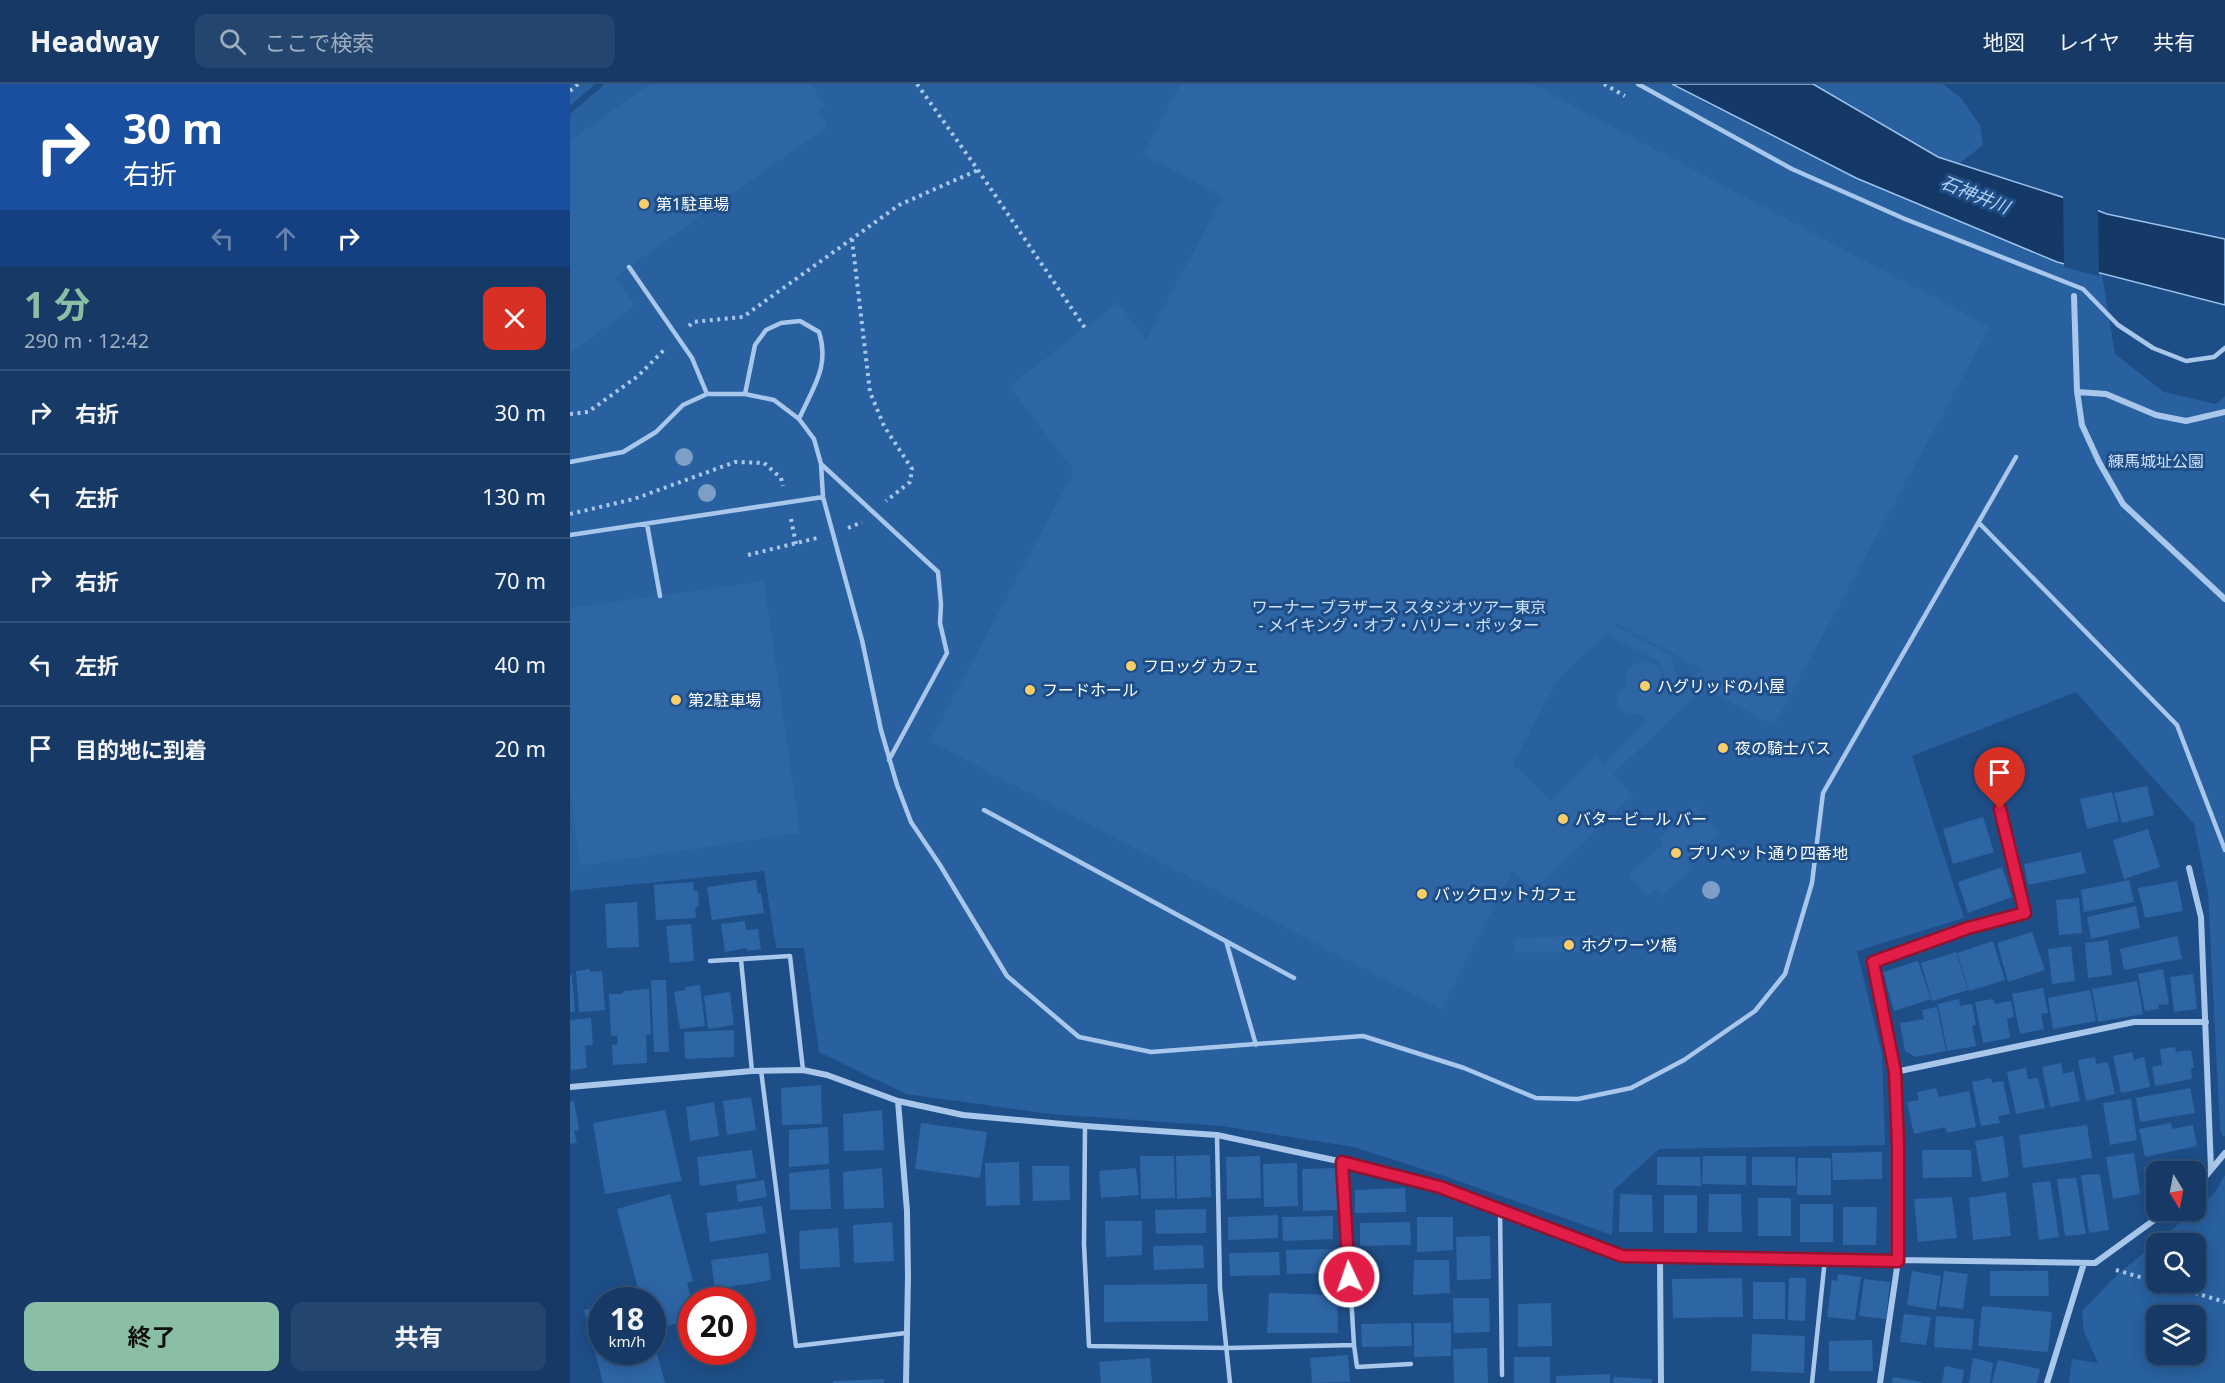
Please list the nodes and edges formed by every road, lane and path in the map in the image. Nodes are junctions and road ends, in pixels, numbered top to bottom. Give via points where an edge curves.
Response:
1 (578, 84) edge
2 (917, 84) edge
3 (1638, 84) edge
4 (570, 91) edge
5 (978, 170) junction
6 (852, 239) junction
7 (629, 267) dead end
8 (2074, 296) dead end
9 (1085, 328) dead end
10 (678, 337) junction
11 (2225, 348) edge
12 (2077, 392) junction
13 (707, 394) junction
14 (745, 394) junction
15 (2225, 412) edge
16 (570, 414) edge
17 (800, 419) junction
18 (2016, 457) dead end
19 (570, 462) edge
20 (821, 464) junction
21 (823, 497) junction
22 (787, 502) junction
23 (884, 502) dead end
24 (570, 514) edge
25 (647, 524) junction
26 (1980, 524) junction
27 (570, 535) edge
28 (796, 544) dead end
29 (660, 596) dead end
30 (2225, 599) edge
31 (890, 760) junction
32 (2000, 809) dead end
33 (984, 810) dead end
34 (2225, 850) edge
35 (2190, 868) dead end
36 (1226, 941) junction
37 (741, 960) junction
38 (710, 961) dead end
39 (1294, 978) dead end
40 (2206, 1022) junction
41 (1256, 1045) junction
42 (761, 1070) junction
43 (803, 1070) junction
44 (752, 1071) junction
45 (1895, 1072) junction
46 (570, 1086) edge
47 (898, 1101) junction
48 (1085, 1126) junction
49 (1217, 1135) junction
50 (2225, 1153) edge
51 (1342, 1162) junction
52 (2211, 1169) junction
53 (2206, 1175) edge
54 (1500, 1210) junction
55 (2153, 1221) edge
56 (1660, 1256) junction
57 (1826, 1260) junction
58 (1898, 1261) junction
59 (2084, 1263) junction
60 (2095, 1263) junction
61 (2146, 1278) edge
62 (2195, 1293) edge
63 (2225, 1302) edge
64 (906, 1333) junction
65 (1354, 1345) junction
66 (1228, 1348) junction
67 (1411, 1364) dead end
68 (1503, 1375) dead end
69 (906, 1383) edge
70 (1230, 1383) edge
71 (1660, 1383) edge
72 (1812, 1383) edge
73 (1880, 1383) edge
74 (2047, 1383) edge

1 - 4 path
2 - 5 path
3 - 11 lane via 1792,169 1905,219 2083,289 2118,325 2153,348 2186,362 2214,357
5 - 6 path via 899,205
5 - 9 path
6 - 10 path via 744,317 693,322
6 - 23 path via 870,392 884,426 912,469 910,482
7 - 10 lane
8 - 12 street
10 - 13 lane
10 - 16 path via 638,376 588,412
12 - 15 street via 2106,394 2156,415 2186,421
12 - 30 street via 2082,426 2123,504
13 - 14 lane
13 - 19 lane via 683,405 656,432 623,452
14 - 17 lane via 774,400
14 - 17 lane via 755,345 766,330 800,321 819,332 824,347 823,366
17 - 20 lane via 814,439
18 - 26 lane
20 - 21 lane
20 - 31 lane via 938,572 940,623 947,653
21 - 22 lane
21 - 31 lane
22 - 24 path via 781,478 764,463 735,462 634,500
22 - 25 lane
22 - 28 path
25 - 27 lane
25 - 29 lane
26 - 34 lane via 2178,725
26 - 41 lane via 1823,793 1812,883 1785,974 1755,1011 1684,1060 1631,1088 1578,1099 1536,1098 1464,1068 1363,1036
31 - 41 lane via 911,822 1007,976 1078,1037 1150,1052
32 - 45 lane via 2025,913 1968,928 1873,962
33 - 36 lane
35 - 40 street via 2201,917
36 - 39 lane
36 - 41 lane
37 - 38 lane
37 - 43 lane via 790,956
37 - 44 lane
40 - 45 street via 2134,1022
40 - 52 street
42 - 43 street
42 - 44 street
42 - 64 lane via 796,1346
43 - 47 street
44 - 46 street
45 - 58 street
47 - 48 street via 963,1115
47 - 64 street via 907,1211
48 - 49 street
48 - 66 lane via 1084,1244 1089,1346
49 - 51 street
49 - 66 lane via 1220,1288
50 - 52 street
51 - 54 street via 1440,1187
51 - 65 lane
52 - 53 street
54 - 56 street via 1622,1256
54 - 68 lane
55 - 60 street
56 - 57 street
56 - 71 street
57 - 58 street
57 - 72 lane
58 - 59 street
58 - 73 street
59 - 60 street
59 - 74 street
60 - 61 path
62 - 63 path
64 - 69 street
65 - 66 lane
65 - 67 lane via 1357,1367
66 - 70 lane

